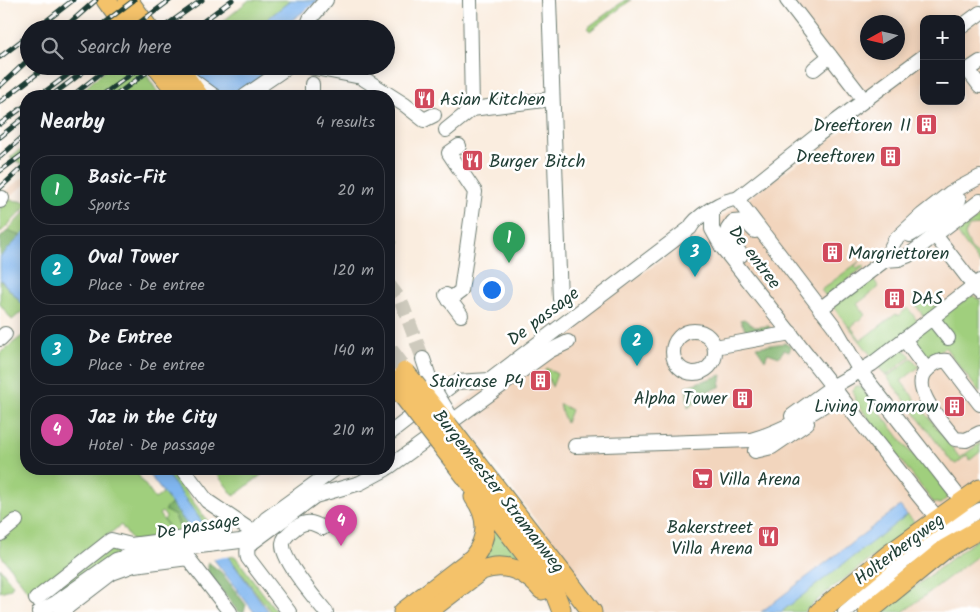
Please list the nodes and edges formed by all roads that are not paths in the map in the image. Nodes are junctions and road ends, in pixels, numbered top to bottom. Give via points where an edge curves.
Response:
1 (106, 0) edge
2 (128, 0) edge
3 (326, 0) edge
4 (470, 0) edge
5 (549, 0) edge
6 (787, 0) edge
7 (980, 13) edge
8 (120, 20) edge
9 (142, 20) edge
10 (310, 20) edge
11 (965, 24) edge
12 (830, 56) junction
13 (920, 59) edge
14 (980, 62) edge
15 (814, 69) dead end
16 (168, 75) edge
17 (171, 75) edge
18 (175, 75) edge
19 (178, 75) edge
20 (276, 75) edge
21 (351, 75) edge
22 (980, 86) edge
23 (169, 90) edge
24 (177, 90) edge
25 (192, 90) edge
26 (204, 90) edge
27 (254, 90) edge
28 (381, 90) edge
29 (395, 99) edge
30 (552, 99) junction
31 (864, 100) junction
32 (472, 109) junction
33 (434, 115) dead end
34 (446, 130) dead end
35 (459, 146) dead end
36 (980, 177) edge
37 (737, 199) junction
38 (980, 201) edge
39 (712, 211) junction
40 (690, 228) junction
41 (932, 228) junction
42 (712, 229) junction
43 (727, 233) junction
44 (903, 246) junction
45 (722, 248) junction
46 (741, 255) dead end
47 (978, 287) edge
48 (560, 298) dead end
49 (820, 309) junction
50 (461, 315) dead end
51 (932, 318) junction
52 (791, 333) junction
53 (948, 338) dead end
54 (843, 339) junction
55 (904, 340) junction
56 (568, 342) dead end
57 (715, 348) dead end
58 (423, 359) tunnel mouth
59 (924, 367) junction
60 (860, 371) junction
61 (398, 376) tunnel mouth
62 (835, 391) junction
63 (980, 404) edge
64 (813, 407) junction
65 (395, 429) edge
66 (980, 433) edge
67 (451, 434) junction
68 (576, 446) dead end
69 (755, 451) dead end
70 (395, 463) edge
71 (463, 472) junction
72 (188, 475) edge
73 (327, 475) edge
74 (375, 475) edge
75 (980, 489) edge
76 (962, 501) junction
77 (980, 510) edge
78 (16, 521) dead end
79 (972, 524) edge
80 (323, 528) dead end
81 (949, 528) junction
82 (0, 534) edge
83 (252, 540) junction
84 (186, 544) junction
85 (478, 564) junction
86 (453, 591) junction
87 (842, 592) junction
88 (37, 606) edge
89 (56, 609) edge
90 (562, 610) edge
91 (230, 612) edge
92 (289, 612) edge
93 (326, 612) edge
94 (403, 612) edge
95 (414, 612) edge
96 (427, 612) edge
97 (592, 612) edge
98 (819, 612) edge
99 (832, 612) edge
100 (845, 612) edge
101 (868, 612) edge

1 - 8 main road
2 - 9 main road
3 - 10 street
4 - 32 street
5 - 30 street
6 - 12 street
7 - 11 street
12 - 15 street
12 - 31 street
13 - 31 street
14 - 22 street via 968,70
16 - 23 street
17 - 24 main road
18 - 25 main road
19 - 26 street
20 - 27 street
21 - 28 street via 361,77
29 - 33 street via 424,120
30 - 32 street
30 - 48 street
31 - 37 street
32 - 34 street
35 - 50 street via 449,153 475,192 461,290 448,298
36 - 44 street via 950,193 922,214
37 - 39 street, De entree via 727,200
37 - 49 street, De entree
38 - 41 street
39 - 40 street, De passage via 706,212
39 - 42 street, De entree
40 - 42 street
40 - 65 street, De passage via 490,380 456,382
41 - 44 street
41 - 47 street
42 - 45 street, De entree
43 - 45 street
43 - 46 street
43 - 54 street via 734,222 749,223 836,337
44 - 49 street
45 - 52 street, De entree
47 - 51 street
49 - 54 street, De entree
51 - 53 street
51 - 55 street
52 - 57 street
52 - 62 street, De entree
54 - 60 street, De entree
55 - 59 street
55 - 60 street
56 - 70 street, De passage via 549,351
58 - 67 street, bridge
59 - 63 street via 940,361 950,363
59 - 66 street via 922,385 925,397 955,439 966,440
60 - 62 street
60 - 76 street, De entree
61 - 67 main road, Burgemeester Stramanweg, bridge
62 - 64 street
62 - 81 street, De entree
64 - 68 street via 779,429 751,440
64 - 69 street via 810,421 772,447
67 - 71 main road, Burgemeester Stramanweg
67 - 97 main road, Burgemeester Stramanweg via 469,452
71 - 85 main road, Burgemeester Stramanweg via 465,485 482,512 484,542
71 - 90 main road, Burgemeester Stramanweg via 554,591
72 - 83 street via 207,501 250,530
73 - 83 street, De passage via 266,519
74 - 83 street, De passage via 360,483 315,496
75 - 76 main road, Holterbergweg
76 - 79 street, De entree
76 - 81 main road, Holterbergweg
77 - 79 street, Holterbergweg
78 - 82 street
79 - 81 main road, Holterbergweg via 969,537
80 - 93 street via 311,522 302,523 283,543 296,573
81 - 87 main road, Holterbergweg via 888,555
81 - 100 street, Holterbergweg via 906,558
81 - 101 main road, Holterbergweg
83 - 84 street, De passage via 224,537
83 - 92 street via 246,549 248,558
84 - 88 street via 131,545 111,540
84 - 89 street, De passage via 116,560
85 - 86 main road, Burgemeester Stramanweg
85 - 90 main road, Burgemeester Stramanweg via 520,571
85 - 94 main road, Burgemeester Stramanweg
86 - 95 main road via 432,598
86 - 96 main road, Burgemeester Stramanweg
87 - 98 main road, Holterbergweg
87 - 99 street
88 - 89 street, De passage
89 - 91 street via 112,573 134,565 188,558

